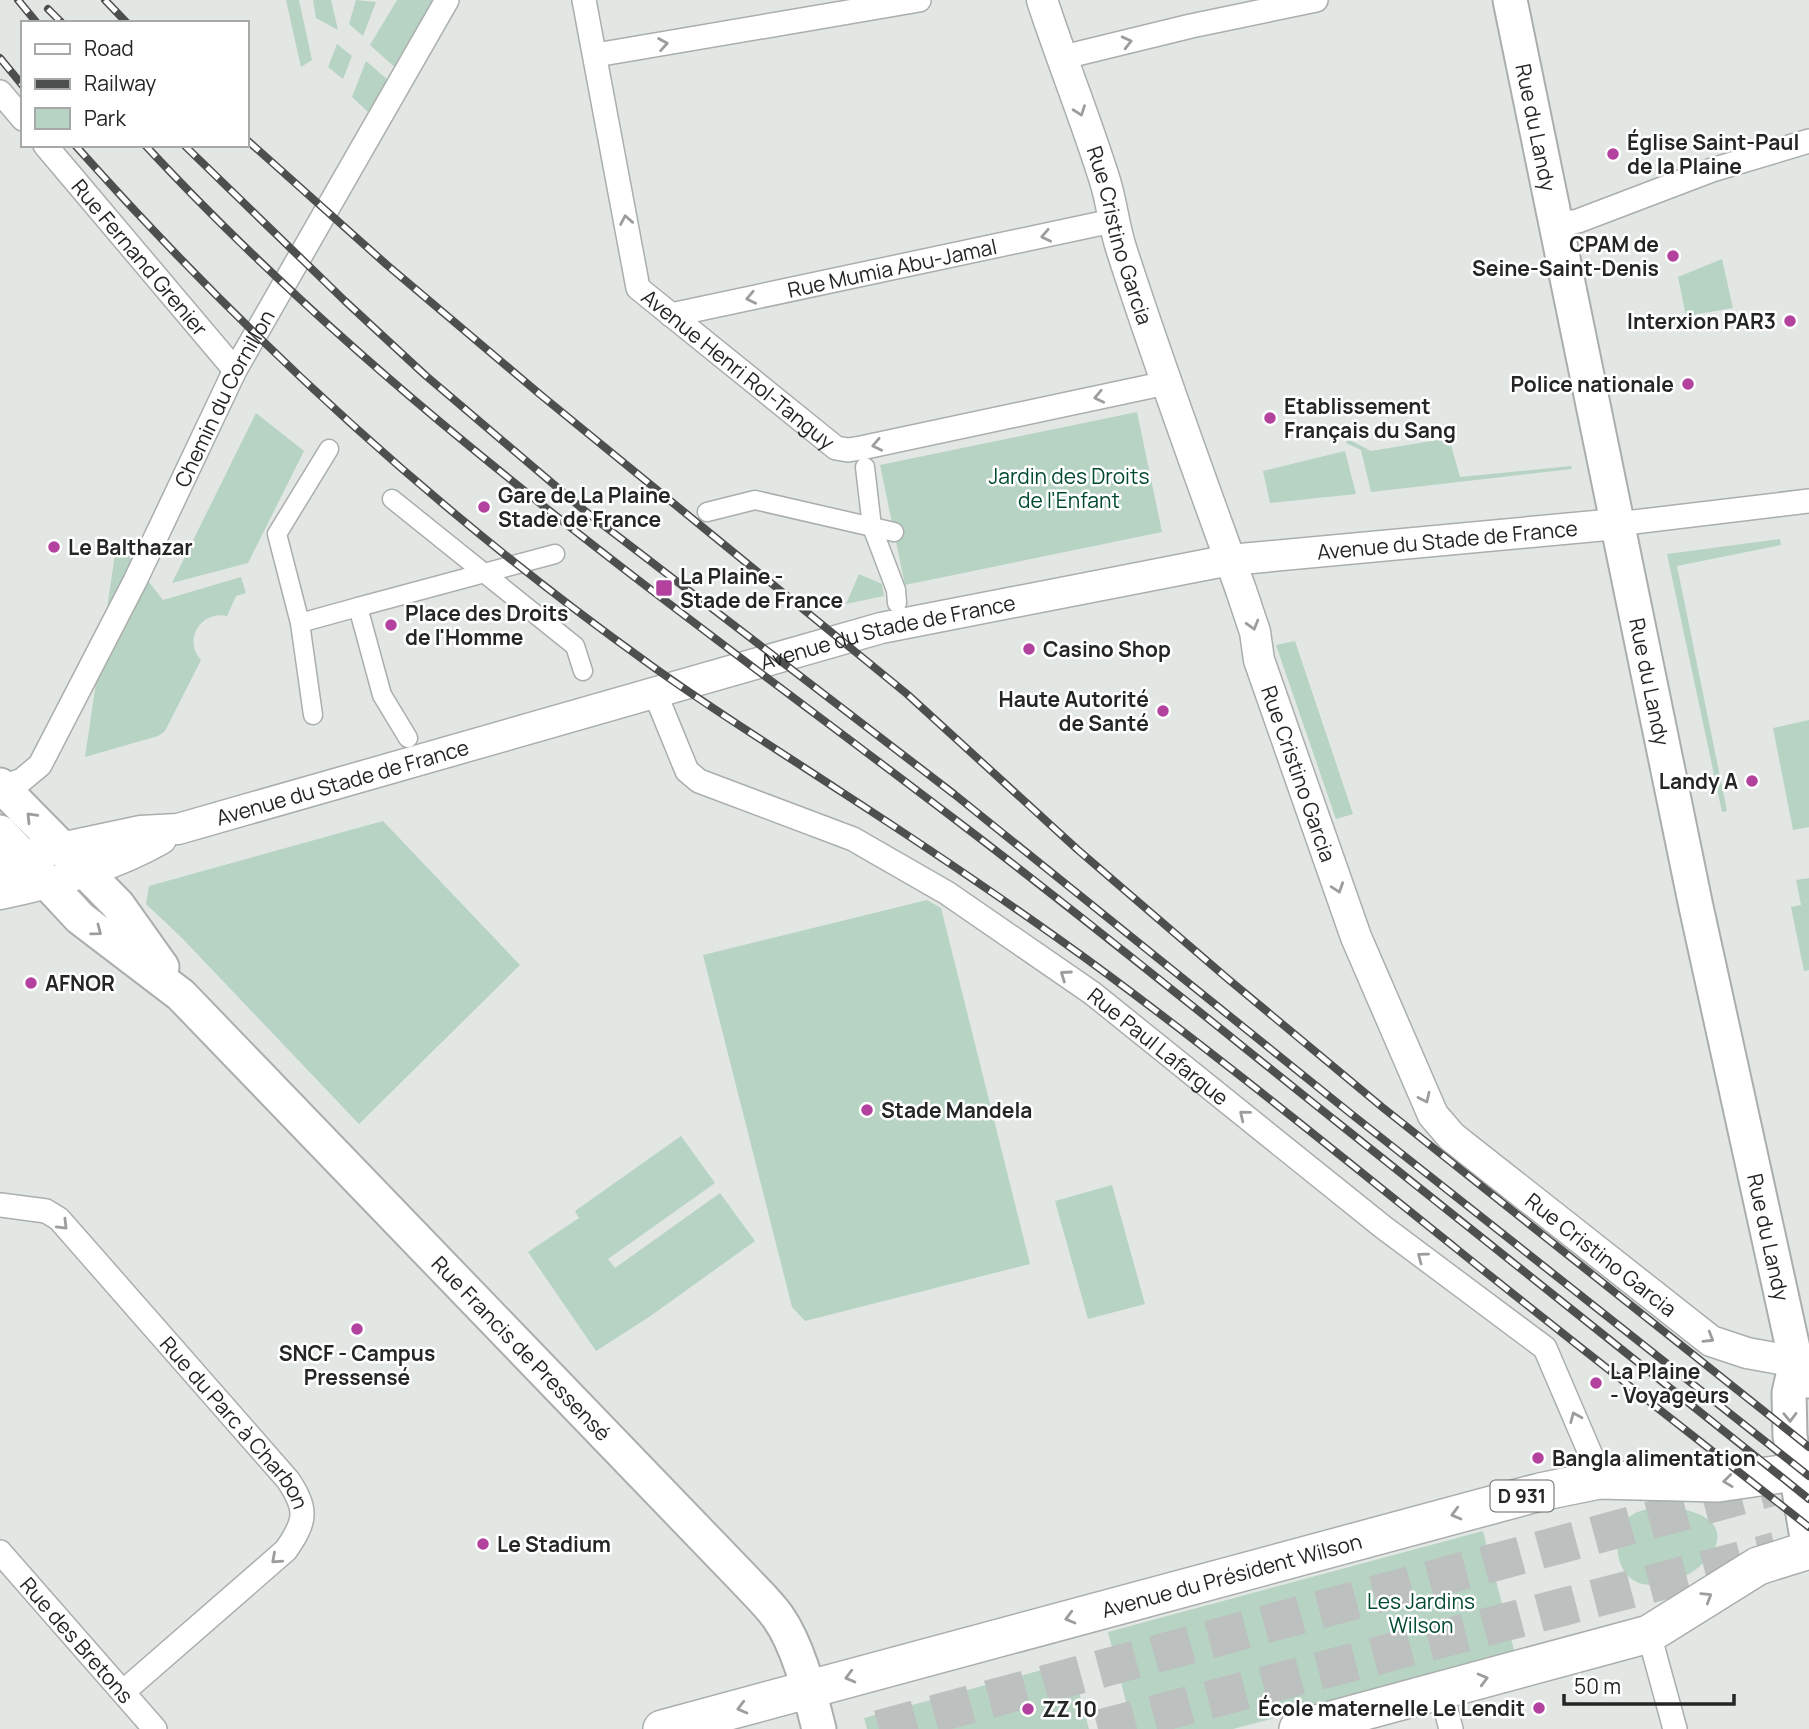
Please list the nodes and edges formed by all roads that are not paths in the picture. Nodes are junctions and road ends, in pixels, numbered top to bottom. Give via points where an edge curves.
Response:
1 (447, 0) edge
2 (584, 0) edge
3 (919, 0) edge
4 (1042, 0) edge
5 (1316, 0) edge
6 (1510, 0) edge
7 (596, 55) junction
8 (1060, 58) junction
9 (0, 92) edge
10 (21, 117) edge
11 (1809, 141) edge
12 (47, 147) edge
13 (1112, 221) junction
14 (1556, 225) junction
15 (671, 315) junction
16 (235, 370) junction
17 (1166, 383) junction
18 (328, 449) dead end
19 (865, 467) dead end
20 (392, 499) dead end
21 (1809, 501) edge
22 (707, 512) dead end
23 (1617, 524) junction
24 (872, 527) junction
25 (894, 532) dead end
26 (555, 554) dead end
27 (1230, 561) junction
28 (483, 572) junction
29 (897, 603) dead end
30 (358, 607) junction
31 (300, 623) junction
32 (583, 671) dead end
33 (655, 693) junction
34 (313, 715) dead end
35 (408, 738) dead end
36 (1, 786) edge
37 (0, 832) edge
38 (74, 860) junction
39 (12, 862) edge
40 (48, 883) junction
41 (0, 894) edge
42 (181, 995) junction
43 (0, 1205) edge
44 (1802, 1371) edge
45 (1802, 1471) edge
46 (1599, 1480) junction
47 (1809, 1550) edge
48 (0, 1552) edge
49 (1649, 1634) junction
50 (807, 1689) junction
51 (1441, 1691) junction
52 (123, 1692) junction
53 (155, 1729) edge
54 (662, 1729) edge
55 (820, 1729) edge
56 (1298, 1729) edge
57 (1451, 1729) edge
58 (1675, 1729) edge

1 - 16 street, Chemin du Cornillon
2 - 7 street, Avenue Henri Rol-Tanguy
7 -> 3 street
4 - 8 street, Rue Cristino Garcia
8 -> 5 street
6 - 14 main road, Rue du Landy
15 -> 7 street, Avenue Henri Rol-Tanguy via 638,288
8 -> 13 street, Rue Cristino Garcia via 1105,181
9 - 10 street
11 - 14 street
12 - 16 street, Rue Fernand Grenier
13 -> 15 street, Rue Mumia Abu-Jamal
13 - 17 street, Rue Cristino Garcia
14 - 23 main road, Rue du Landy
17 -> 15 street, Avenue Henri Rol-Tanguy via 842,450
16 - 36 street, Chemin du Cornillon via 135,581 40,765 22,780
17 - 27 street, Rue Cristino Garcia
18 - 31 street via 277,534
19 - 24 street
20 - 28 street
21 - 23 street
22 - 24 street via 755,500
23 - 27 street, Avenue du Stade de France
23 - 44 main road, Rue du Landy via 1695,902
24 - 25 street
24 - 29 street
26 - 28 street
27 - 33 street, Avenue du Stade de France via 881,628
27 -> 44 street, Rue Cristino Garcia via 1255,632 1259,660 1356,937 1433,1115 1711,1342
28 - 30 street
28 - 32 street via 575,646
30 - 31 street
30 - 35 street via 382,695
31 - 34 street
33 - 38 street, Avenue du Stade de France via 178,829 145,848
46 -> 33 street, Rue Paul Lafargue via 1545,1348 1383,1227 1092,993 947,892 853,839 699,782 687,771
38 -> 36 main road, Rue Francis de Pressensé
37 - 39 main road, Rue Francis de Pressensé
38 - 39 street, Avenue du Stade de France
38 - 40 street, Avenue du Stade de France
38 - 42 main road, Rue Francis de Pressensé via 118,905
39 - 40 main road, Rue Francis de Pressensé
40 - 41 street, Avenue du Stade de France
40 -> 42 main road, Rue Francis de Pressensé via 80,918
42 - 50 main road, Rue Francis de Pressensé via 742,1577 787,1632
43 -> 52 street, Rue du Parc à Charbon via 46,1212 59,1219 300,1499 298,1533 286,1550
44 -> 45 main road, Rue du Landy via 1789,1393 1790,1436
45 -> 46 main road, Avenue du Président Wilson / D 931 via 1718,1483
45 - 47 main road, Rue du Landy
46 -> 50 main road, Avenue du Président Wilson / D 931 via 1539,1492
49 -> 47 main road via 1758,1566
48 - 52 street, Rue des Bretons
51 -> 49 main road
49 - 58 street
50 -> 54 main road, Avenue du Président Wilson / D 931
50 - 55 main road, Rue Francis de Pressensé
51 - 56 main road
51 - 57 street
52 - 53 street, Rue des Bretons

